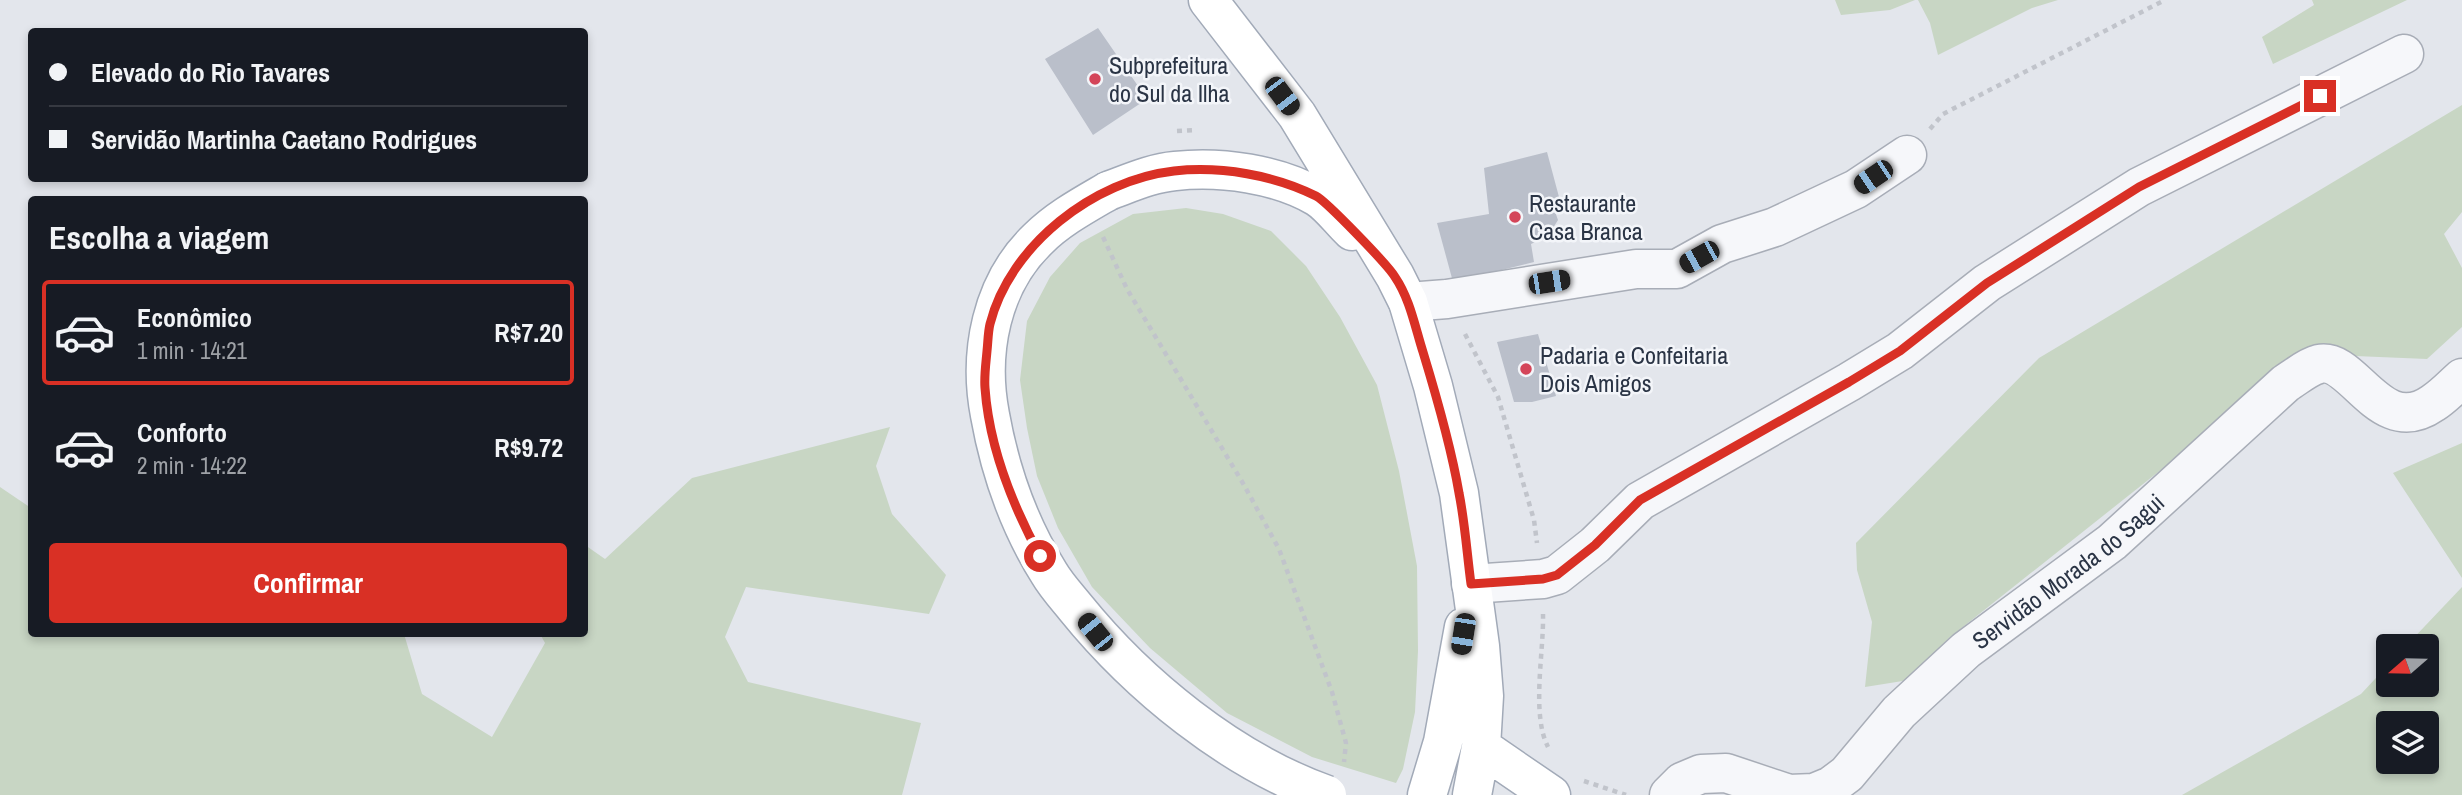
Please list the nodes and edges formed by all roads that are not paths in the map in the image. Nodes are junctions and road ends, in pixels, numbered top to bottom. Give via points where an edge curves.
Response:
1 (1208, 0) edge
2 (2404, 54) dead end
3 (1907, 155) road end
4 (1401, 289) junction
5 (2462, 377) edge
6 (1471, 584) junction
7 (1481, 747) junction
8 (1336, 780) edge
9 (1567, 788) edge
10 (1427, 795) edge
11 (1472, 795) edge
12 (1669, 795) edge

1 - 4 main road via 1297,115
2 - 6 lane via 2139,187 1987,283 1900,351 1640,500 1557,575
3 - 4 lane via 1856,189 1775,227 1722,244 1677,269 1636,269 1447,299
4 - 6 main road via 1433,386 1459,493
4 - 8 main road, bridge via 1319,198 1240,173 1174,171 1139,179 1104,209 1070,214 1038,239 1018,262 989,325 985,387 996,447 1019,518 1050,575 1095,632 1200,726 1264,767
5 - 12 lane, Servidão Morada do Sagui via 2432,404 2396,411 2375,400 2336,366 2321,363 2304,371 2112,542 1966,650 1899,712 1832,786 1814,793 1789,794 1726,773 1701,774 1682,782
6 - 7 main road via 1484,696
6 - 10 main road via 1443,741
7 - 9 main road
7 - 11 main road

